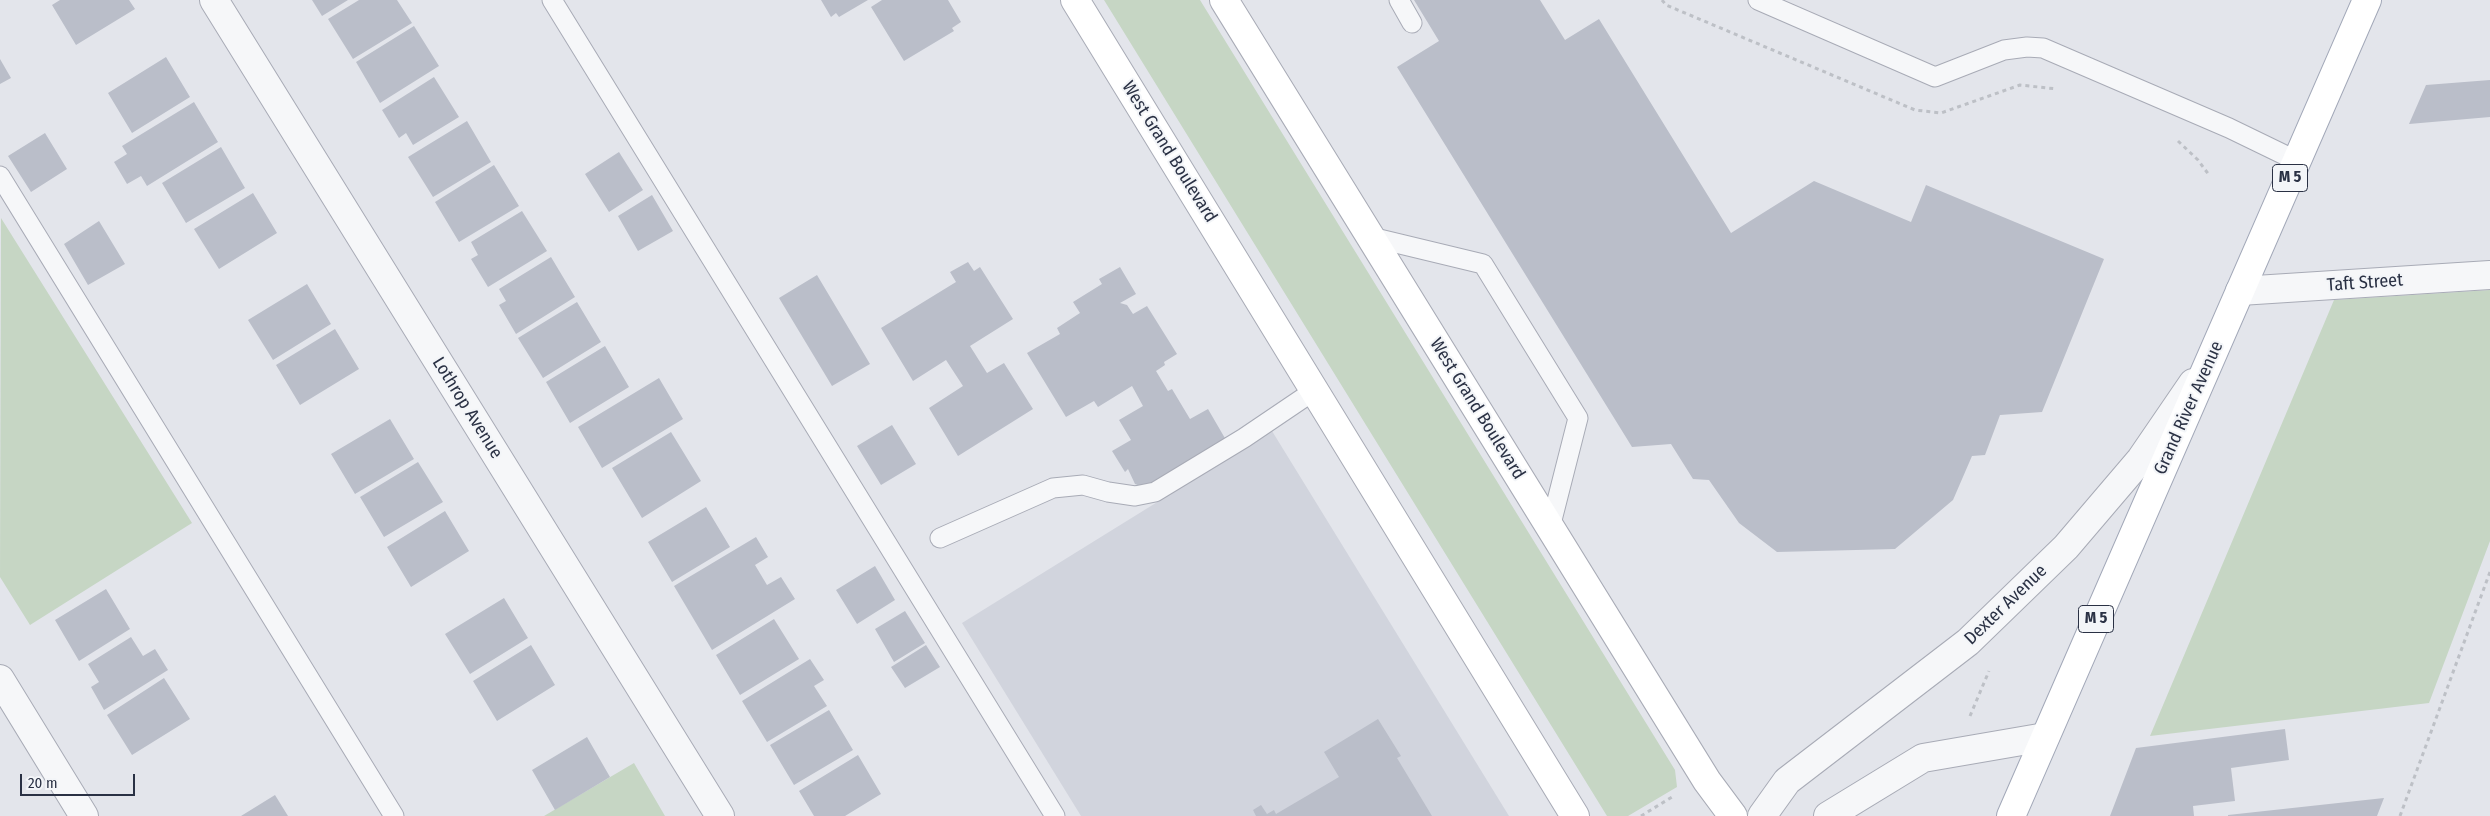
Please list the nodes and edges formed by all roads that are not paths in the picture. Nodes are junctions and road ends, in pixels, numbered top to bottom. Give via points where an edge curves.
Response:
1 (214, 0) edge
2 (552, 0) edge
3 (1075, 0) edge
4 (1224, 0) edge
5 (1399, 0) edge
6 (1758, 0) edge
7 (2367, 0) edge
8 (1412, 23) dead end
9 (2297, 161) junction
10 (0, 176) edge
11 (1371, 237) junction
12 (2490, 275) edge
13 (2240, 291) junction
14 (2212, 355) junction
15 (1315, 390) junction
16 (1550, 528) junction
17 (940, 538) dead end
18 (0, 679) edge
19 (2045, 737) junction
20 (84, 816) edge
21 (394, 816) edge
22 (720, 816) edge
23 (1055, 816) edge
24 (1576, 816) edge
25 (1733, 816) edge
26 (1762, 816) edge
27 (1828, 816) edge
28 (2011, 816) edge

1 - 22 street, Lothrop Avenue
2 - 23 lane
3 - 15 main road, West Grand Boulevard
4 - 11 main road, West Grand Boulevard
5 - 8 lane
6 - 9 lane via 1935,78 2004,50 2026,46 2043,48 2229,128
7 - 9 main road, Grand River Avenue / M 5
9 - 13 main road, Grand River Avenue / M 5
10 - 21 lane
11 - 16 main road, West Grand Boulevard
11 - 16 lane via 1484,264 1578,418
12 - 13 street, Taft Street
13 - 14 main road, Grand River Avenue / M 5
14 - 19 main road, Grand River Avenue / M 5
14 - 26 street, Dexter Avenue via 2141,459 2066,546 1968,642 1787,781
15 - 17 lane via 1155,492 1135,496 1083,485 1053,488
15 - 24 main road, West Grand Boulevard
16 - 25 main road, West Grand Boulevard via 1707,781
18 - 20 street
19 - 27 street via 1923,758
19 - 28 main road, Grand River Avenue / M 5

